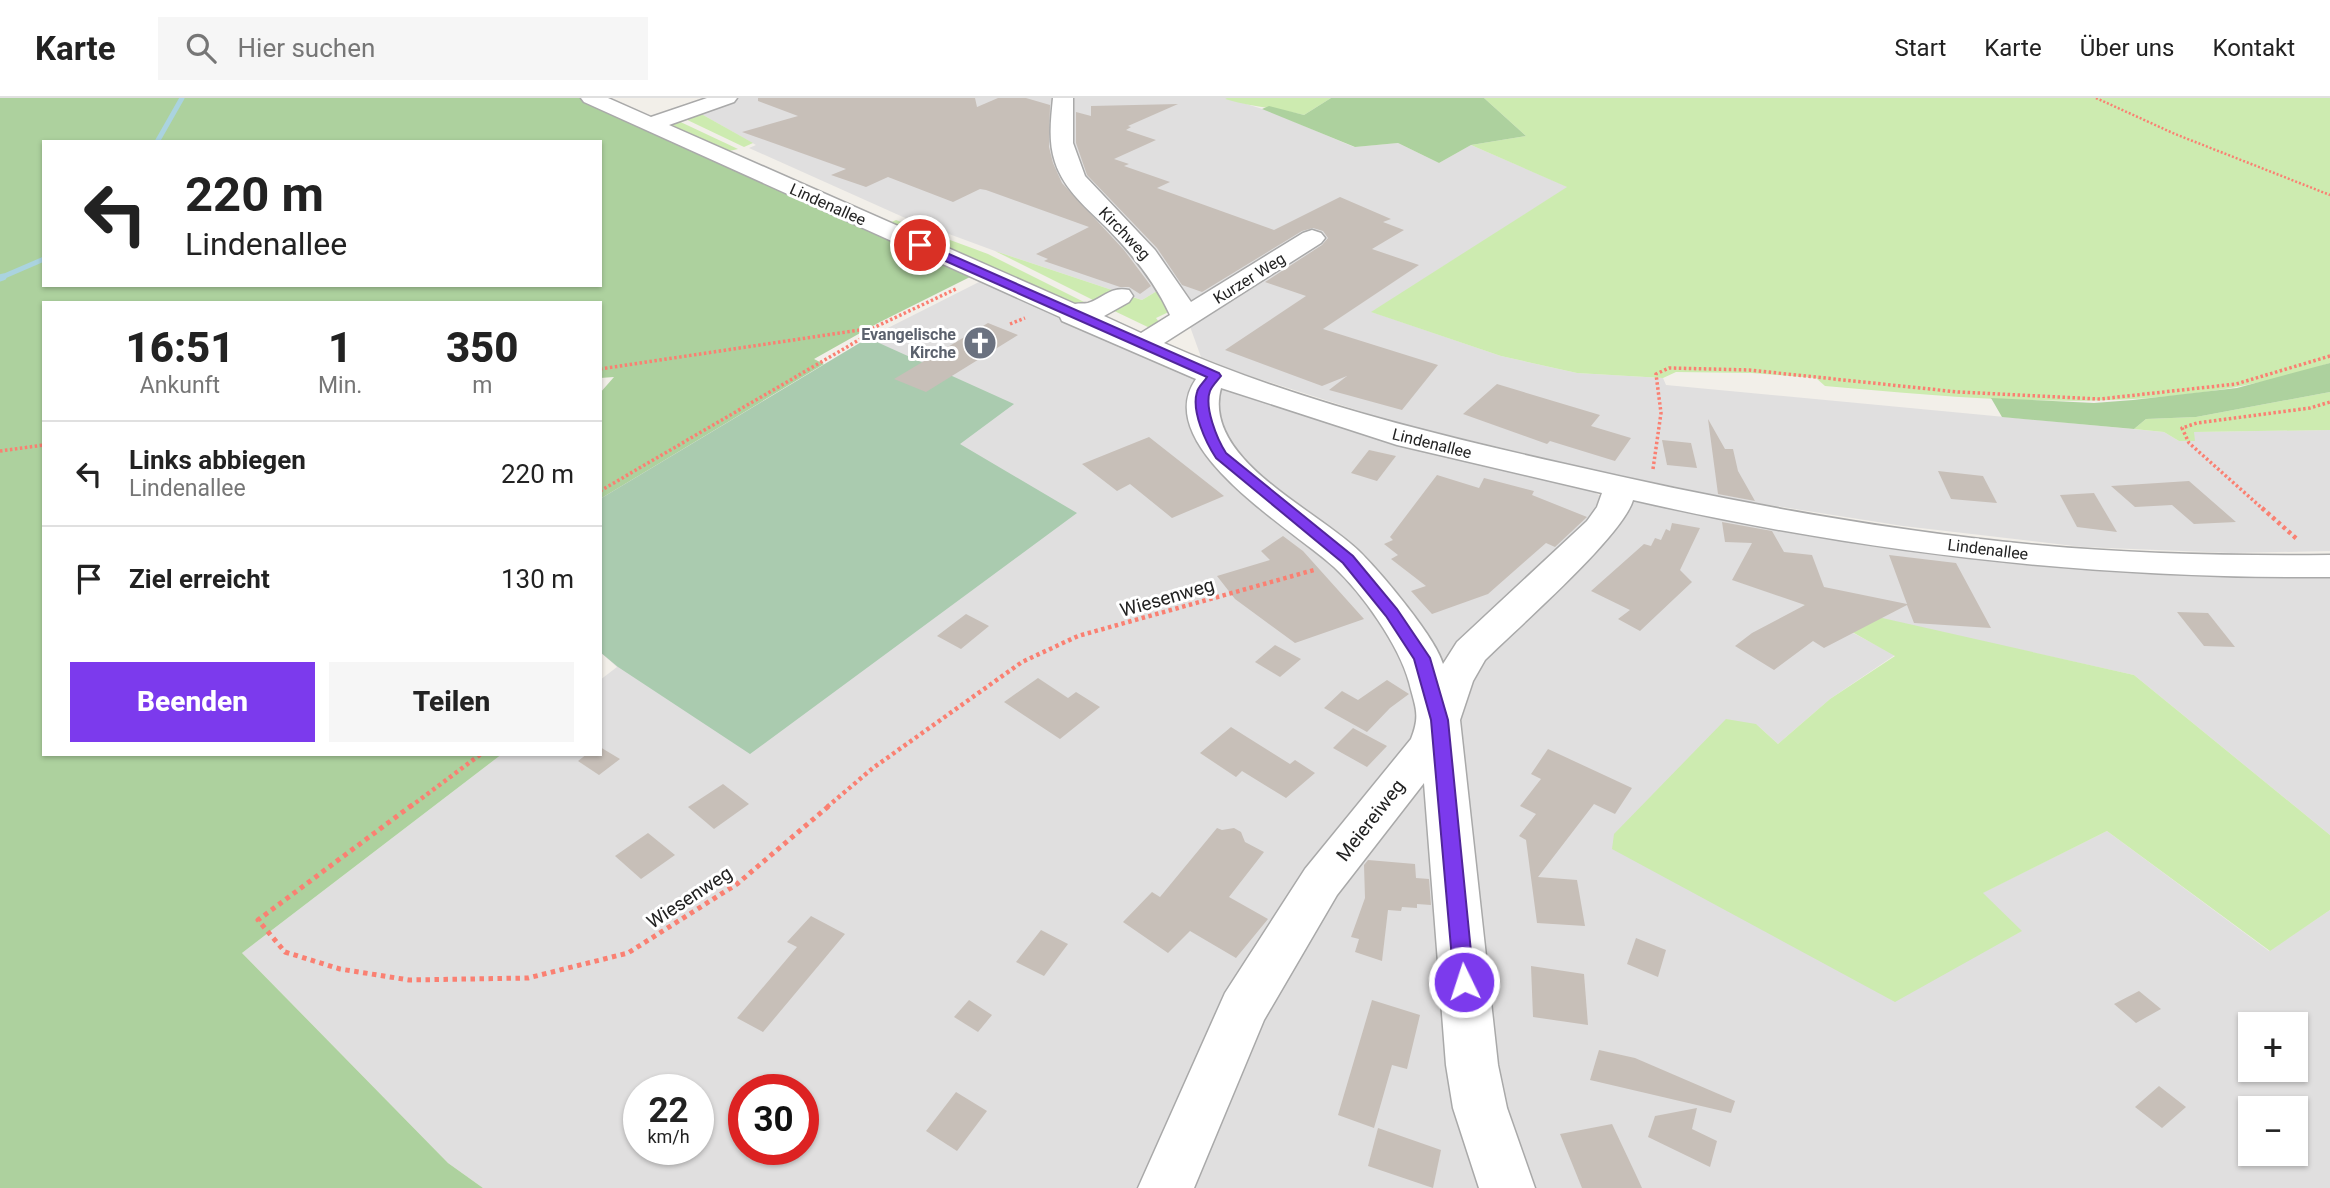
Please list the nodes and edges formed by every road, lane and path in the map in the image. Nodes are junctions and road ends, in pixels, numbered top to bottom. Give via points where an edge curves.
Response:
1 (592, 98) edge
2 (727, 98) edge
3 (1063, 98) edge
4 (2096, 98) edge
5 (645, 112) junction
6 (753, 145) dead end
7 (722, 156) junction
8 (2330, 195) edge
9 (1312, 238) dead end
10 (984, 275) junction
11 (1119, 296) dead end
12 (1072, 315) junction
13 (1185, 318) junction
14 (883, 326) junction
15 (1142, 345) junction
16 (2330, 356) edge
17 (602, 369) edge
18 (1214, 376) junction
19 (2330, 402) edge
20 (42, 445) edge
21 (0, 451) edge
22 (602, 490) edge
23 (1634, 491) junction
24 (1348, 560) junction
25 (2329, 566) edge
26 (1439, 720) junction
27 (478, 756) edge
28 (1166, 1188) edge
29 (1507, 1188) edge

1 - 5 street, Lindenallee via 616,109
2 - 5 street
3 - 13 street, Kirchweg via 1063,145 1079,186 1169,282
4 - 8 path
5 - 7 street, Lindenallee
6 - 7 street
7 - 10 street, Lindenallee via 798,182 887,222
9 - 13 street, Kurzer Weg
10 - 12 street, Lindenallee
10 - 14 path
11 - 12 street via 1093,311
12 - 15 street, Lindenallee
13 - 15 street
14 - 17 path
14 - 22 path
15 - 18 street, Lindenallee
16 - 23 path via 2236,384 2100,399 1958,392 1749,370 1669,368 1656,374 1661,413
18 - 23 street, Lindenallee via 1391,433
18 - 24 street via 1203,392 1205,418 1221,456
19 - 25 path via 2182,428 2189,443
20 - 21 path
23 - 25 street, Lindenallee via 1905,539 2077,560 2201,567
23 - 26 street, Meiereiweg via 1471,651 1453,681
24 - 26 street via 1422,658
24 - 27 path, Wiesenweg via 1079,636 1022,662 873,768 737,884 628,953 527,978 409,980 340,969 285,952 258,920
26 - 28 street, Meiereiweg via 1430,745 1321,882 1243,1010
26 - 29 street via 1472,1065 1480,1108

